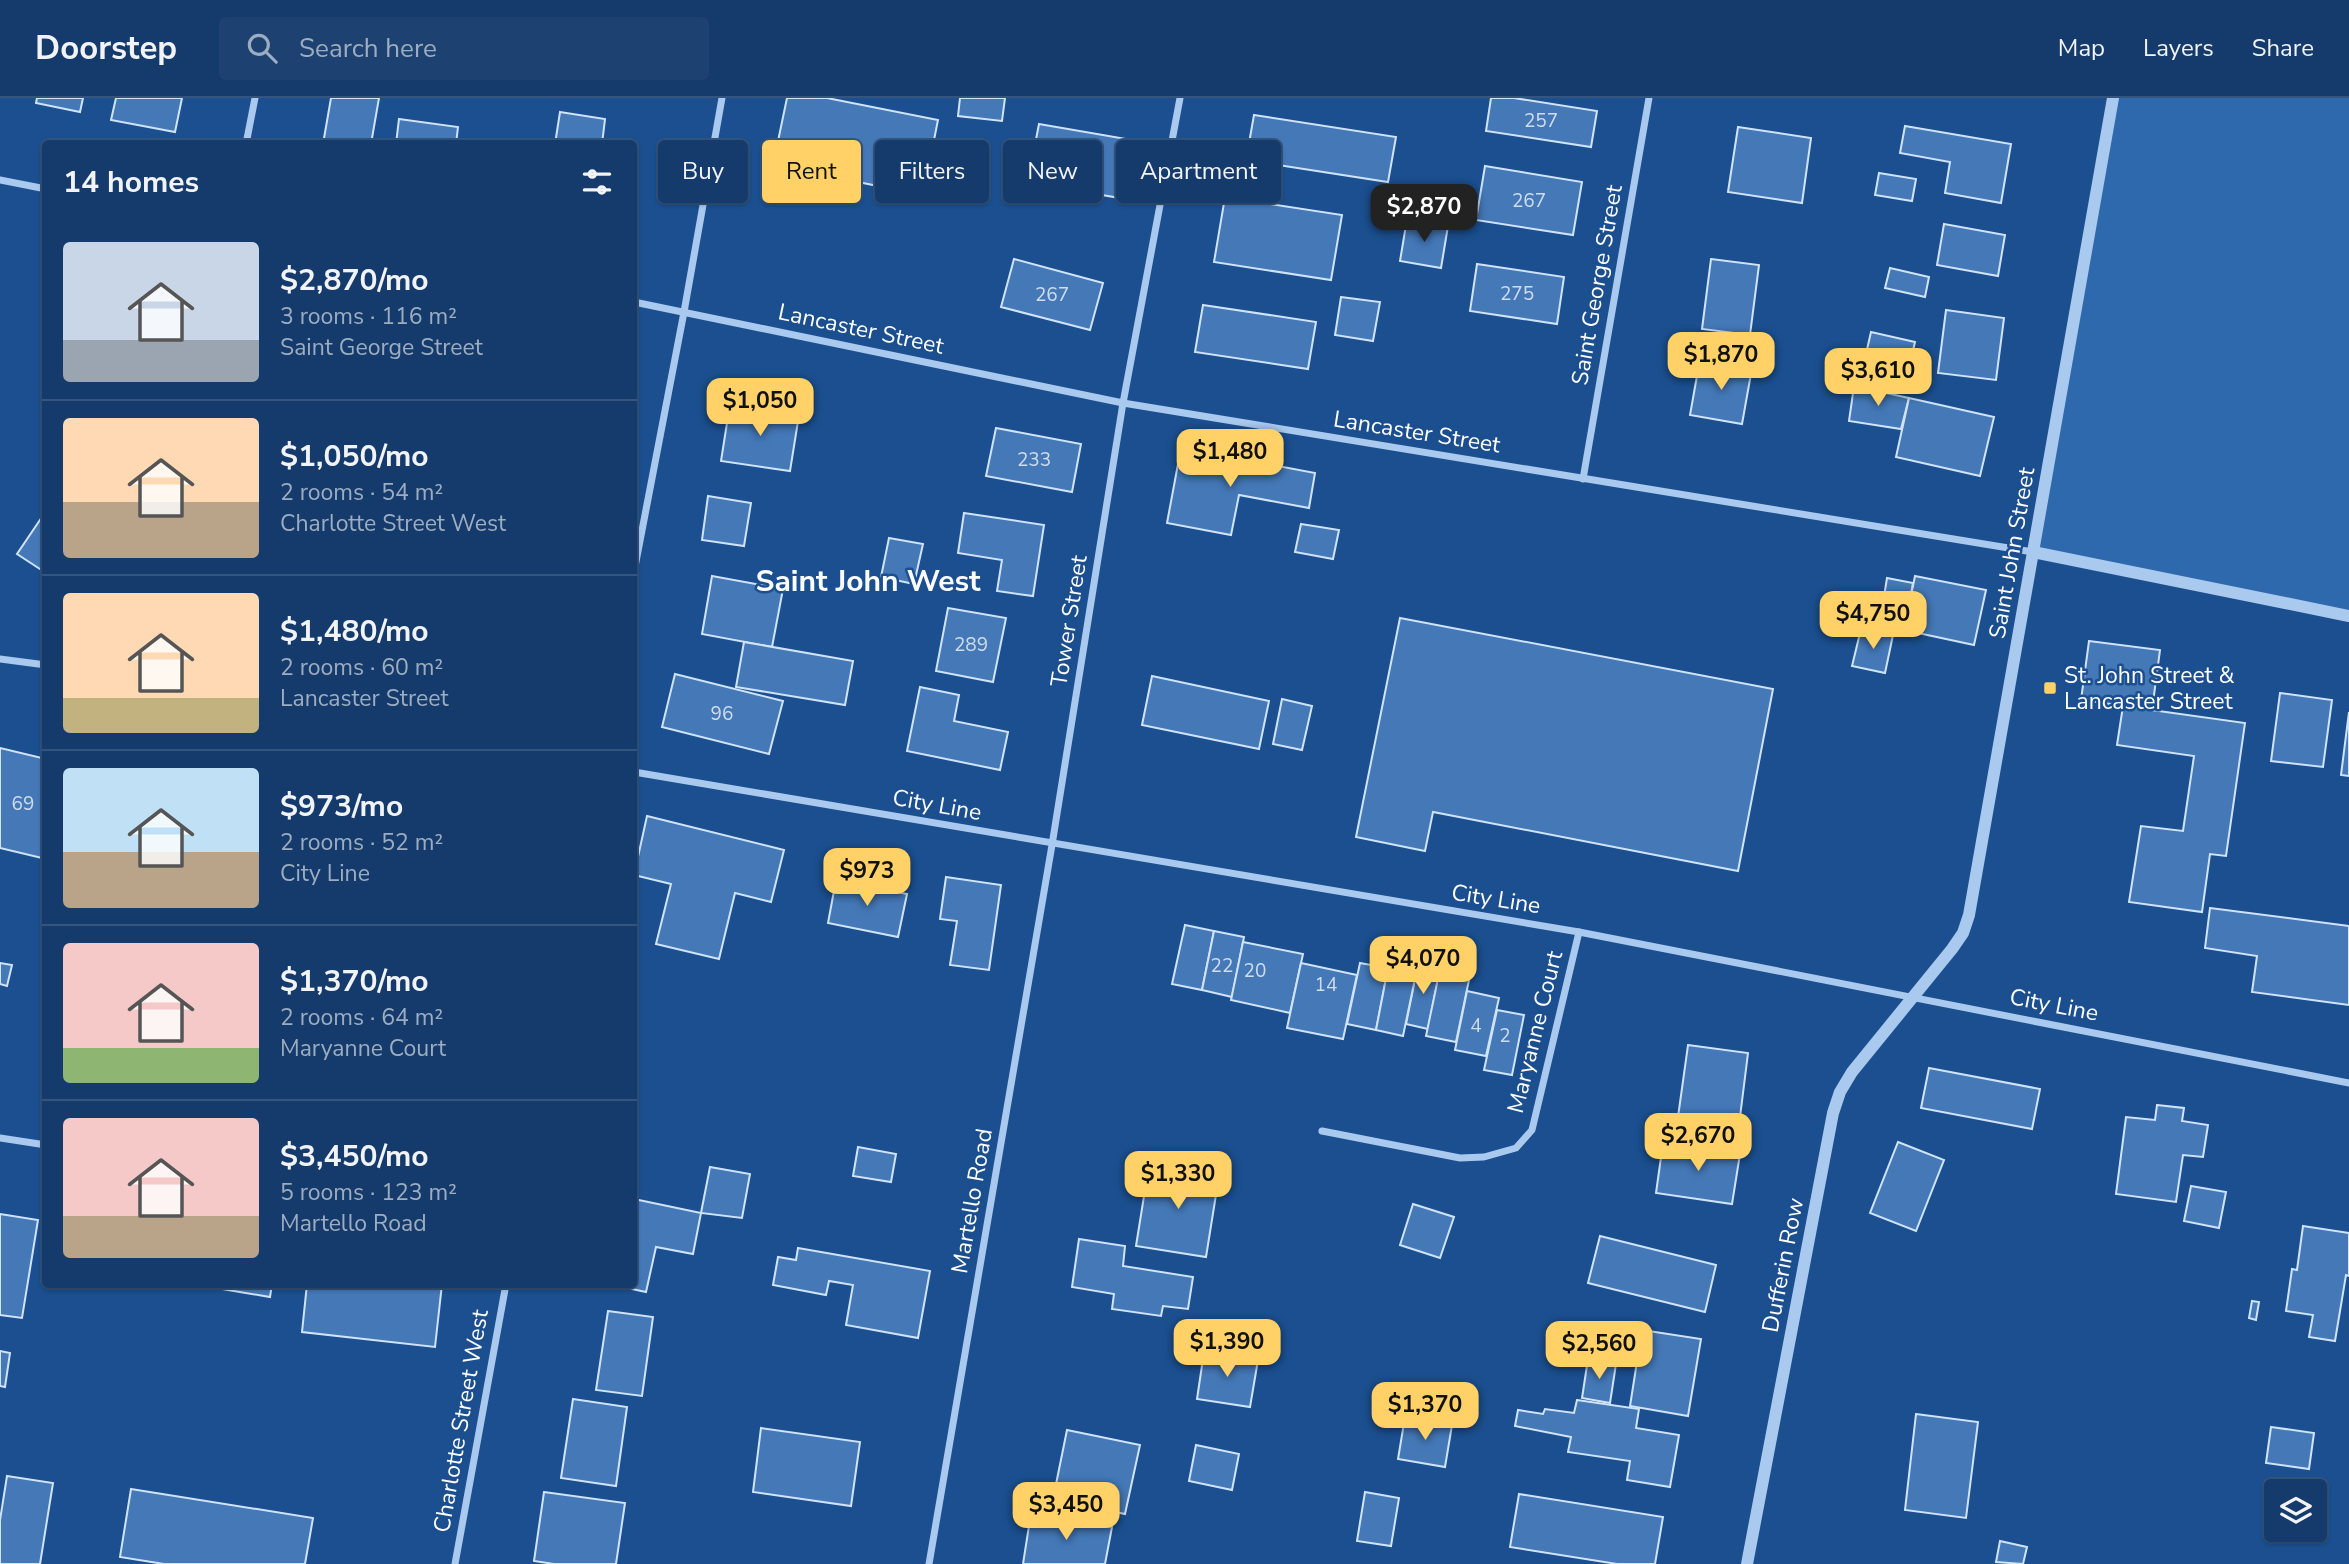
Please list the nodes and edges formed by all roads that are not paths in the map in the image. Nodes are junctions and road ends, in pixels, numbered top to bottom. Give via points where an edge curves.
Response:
1 (255, 98) edge
2 (722, 98) edge
3 (1180, 98) edge
4 (1649, 98) edge
5 (2113, 98) edge
6 (247, 140) edge
7 (0, 180) edge
8 (42, 188) edge
9 (637, 303) edge
10 (684, 312) junction
11 (1123, 403) junction
12 (1583, 479) junction
13 (2033, 552) junction
14 (637, 556) edge
15 (2349, 616) edge
16 (0, 659) edge
17 (42, 664) edge
18 (637, 773) edge
19 (1052, 845) junction
20 (1579, 932) junction
21 (1911, 997) junction
22 (2349, 1083) edge
23 (1322, 1131) dead end
24 (0, 1138) edge
25 (42, 1144) edge
26 (505, 1288) edge
27 (455, 1564) edge
28 (929, 1564) edge
29 (1747, 1564) edge

1 - 6 street
2 - 10 street
3 - 11 street, Tower Street
4 - 12 street, Saint George Street
5 - 13 street, Saint John Street
7 - 8 street
9 - 10 street, Lancaster Street
10 - 11 street, Lancaster Street
10 - 14 street
11 - 12 street, Lancaster Street
11 - 19 street, Tower Street
12 - 13 street, Lancaster Street
13 - 15 street
13 - 21 street, Saint John Street via 1969,915 1952,949
16 - 17 street
18 - 19 street, City Line
19 - 20 street, City Line
19 - 28 street, Martello Road
20 - 21 street, City Line
20 - 23 street, Maryanne Court via 1538,1110 1532,1130 1516,1148 1460,1158
21 - 22 street, City Line
21 - 29 street, Dufferin Row via 1852,1072 1833,1113
24 - 25 street
26 - 27 street, Charlotte Street West

